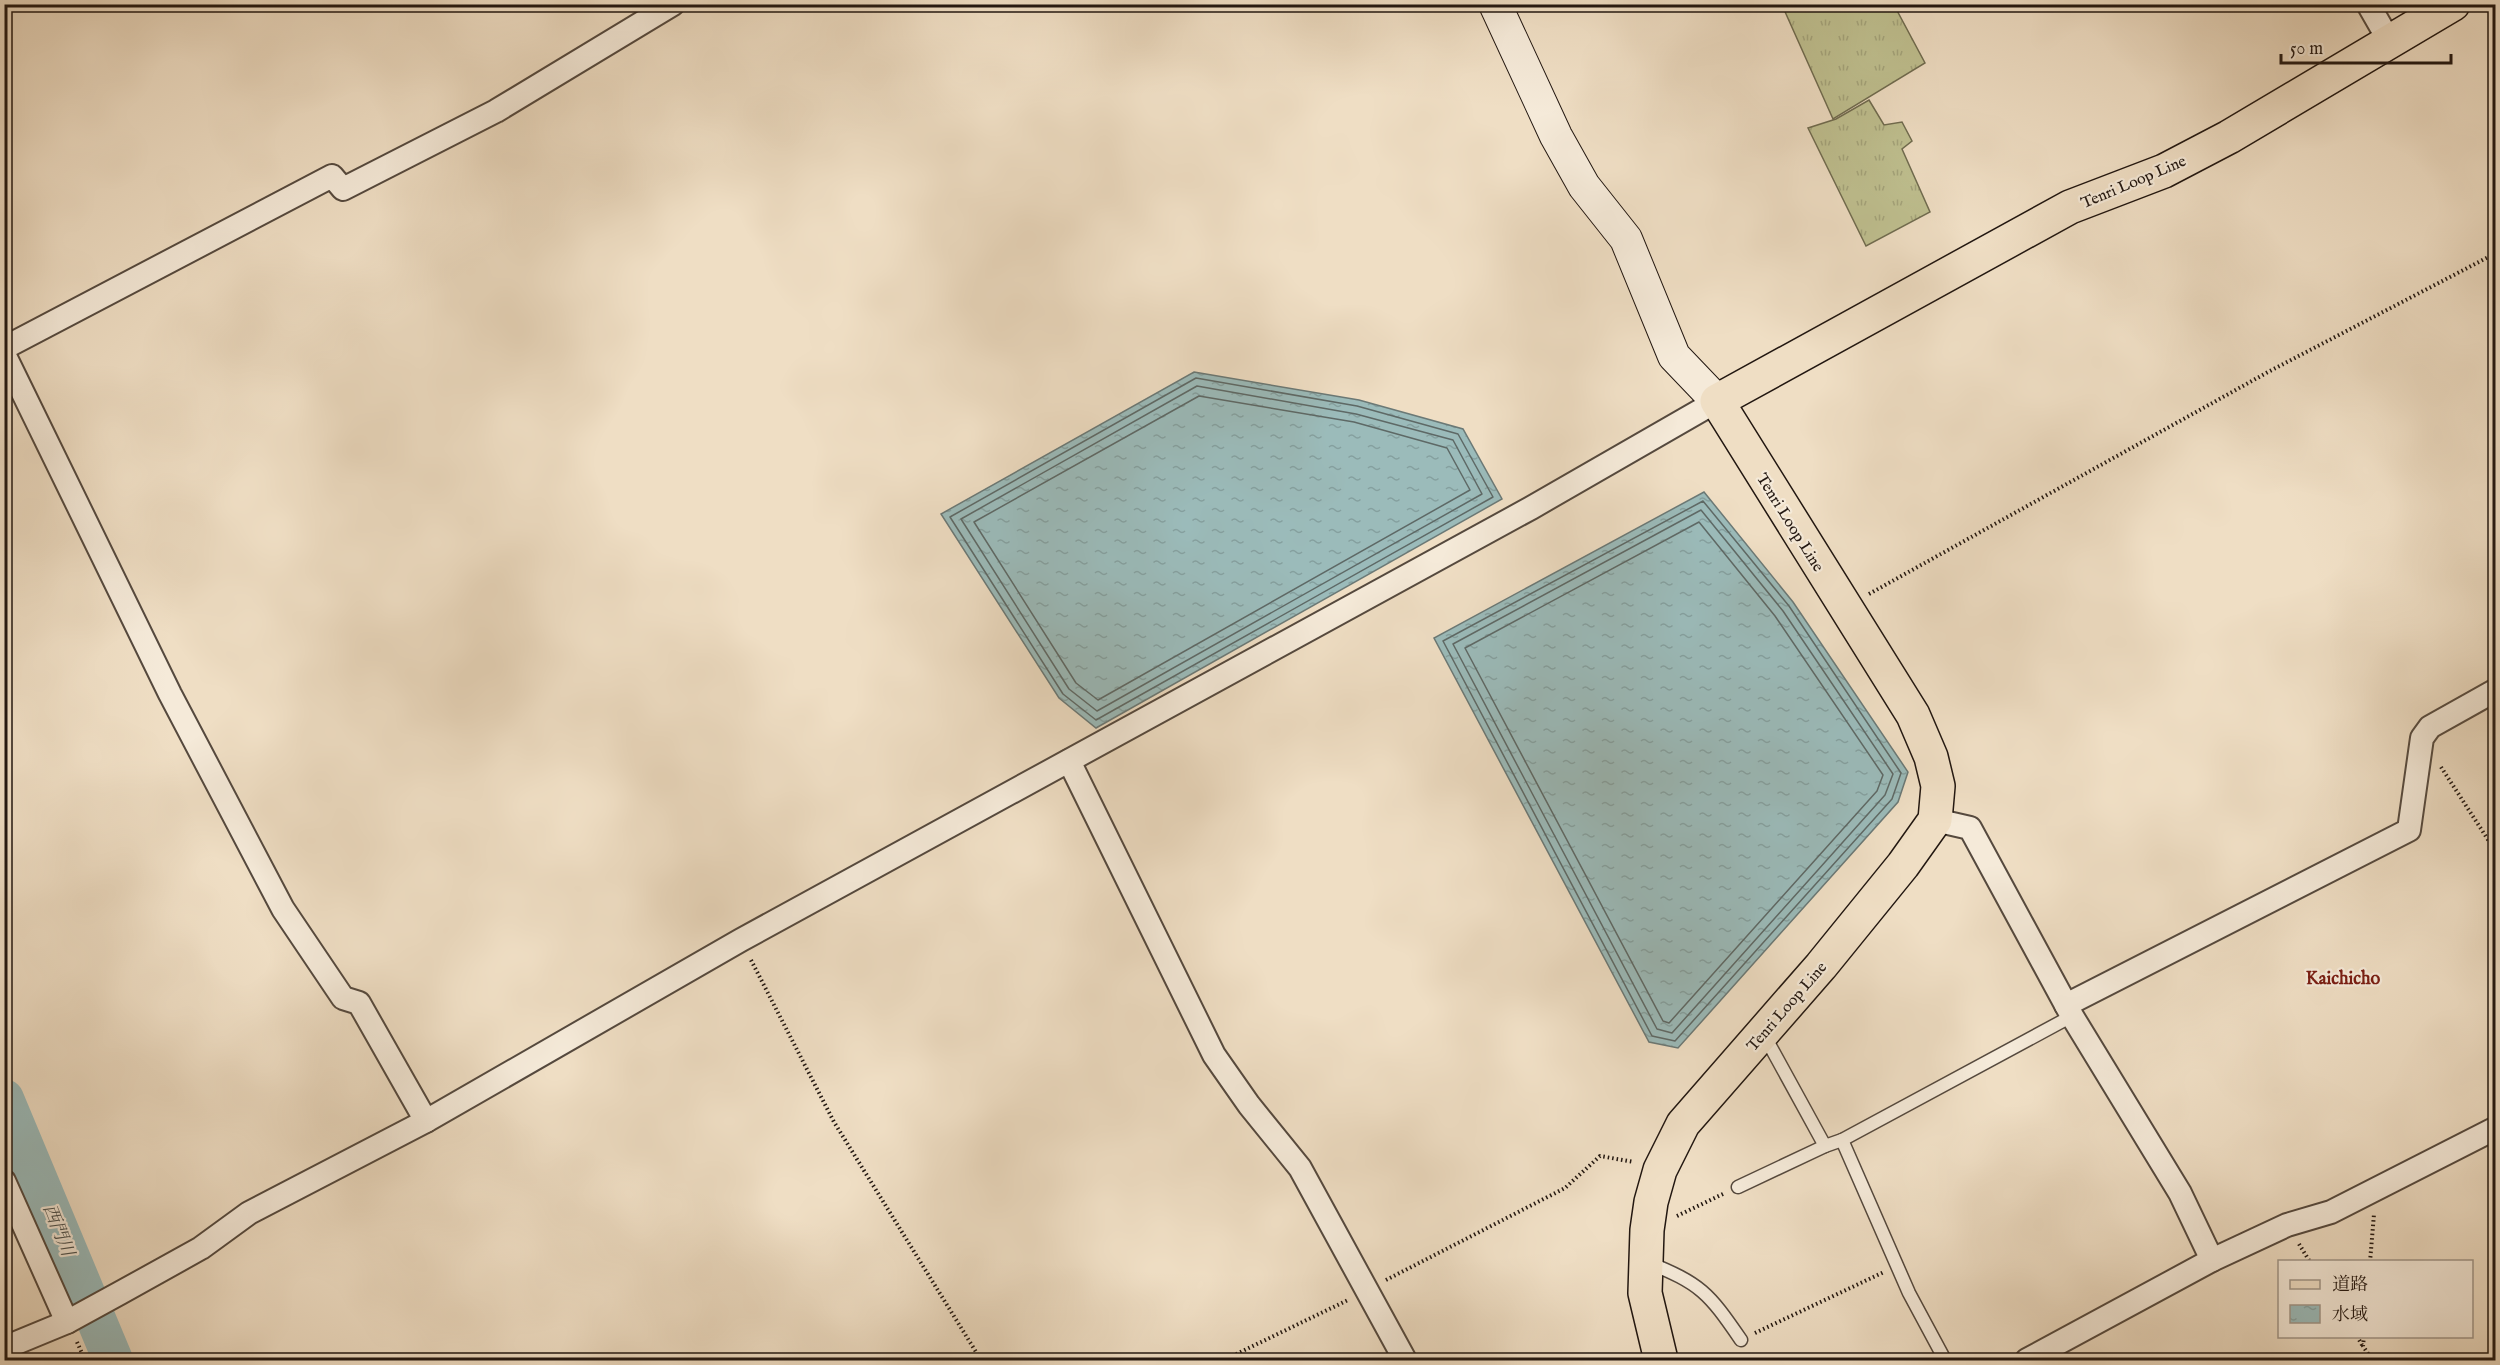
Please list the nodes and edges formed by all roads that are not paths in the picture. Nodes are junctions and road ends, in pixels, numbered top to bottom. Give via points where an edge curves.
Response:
1 (673, 4) edge
2 (1496, 4) edge
3 (2368, 4) edge
4 (2453, 4) edge
5 (2391, 44) junction
6 (4, 348) edge
7 (4, 354) edge
8 (1717, 401) junction
9 (2496, 690) edge
10 (1069, 761) junction
11 (1935, 820) junction
12 (2069, 1010) junction
13 (1763, 1033) junction
14 (426, 1121) junction
15 (2496, 1128) edge
16 (1842, 1140) junction
17 (1825, 1146) junction
18 (4, 1181) edge
19 (1738, 1187) road end
20 (1646, 1246) junction
21 (2212, 1260) junction
22 (72, 1319) junction
23 (1741, 1340) road end
24 (4, 1348) edge
25 (1405, 1360) edge
26 (1661, 1360) edge
27 (1945, 1360) edge
28 (2027, 1360) edge

1 - 6 street via 496,111 343,189 332,176
2 - 8 main road via 1556,136 1584,186 1626,239 1674,356
3 - 5 street
4 - 5 main road, Tenri Loop Line
5 - 8 main road, Tenri Loop Line via 2220,142 2164,171 2070,207
7 - 14 street via 170,694 283,909 343,998 359,1003
8 - 10 street via 1531,508
8 - 11 main road, Tenri Loop Line via 1913,715 1931,757 1938,786
9 - 12 street via 2430,727 2422,738 2409,830
10 - 14 street via 741,940
10 - 25 street via 1214,1055 1249,1106 1300,1168
11 - 12 street via 1970,828
11 - 13 main road, Tenri Loop Line via 1903,865
12 - 16 lane
12 - 21 street via 2180,1193
13 - 17 lane
13 - 20 main road, Tenri Loop Line via 1683,1124 1660,1170 1651,1202
14 - 22 street via 249,1213 201,1248
15 - 21 street via 2331,1212 2287,1225
16 - 17 lane
16 - 27 lane via 1909,1293
17 - 19 lane
18 - 22 street
20 - 23 lane via 1713,1300
20 - 26 main road, Tenri Loop Line via 1645,1293
21 - 28 street
22 - 24 street

